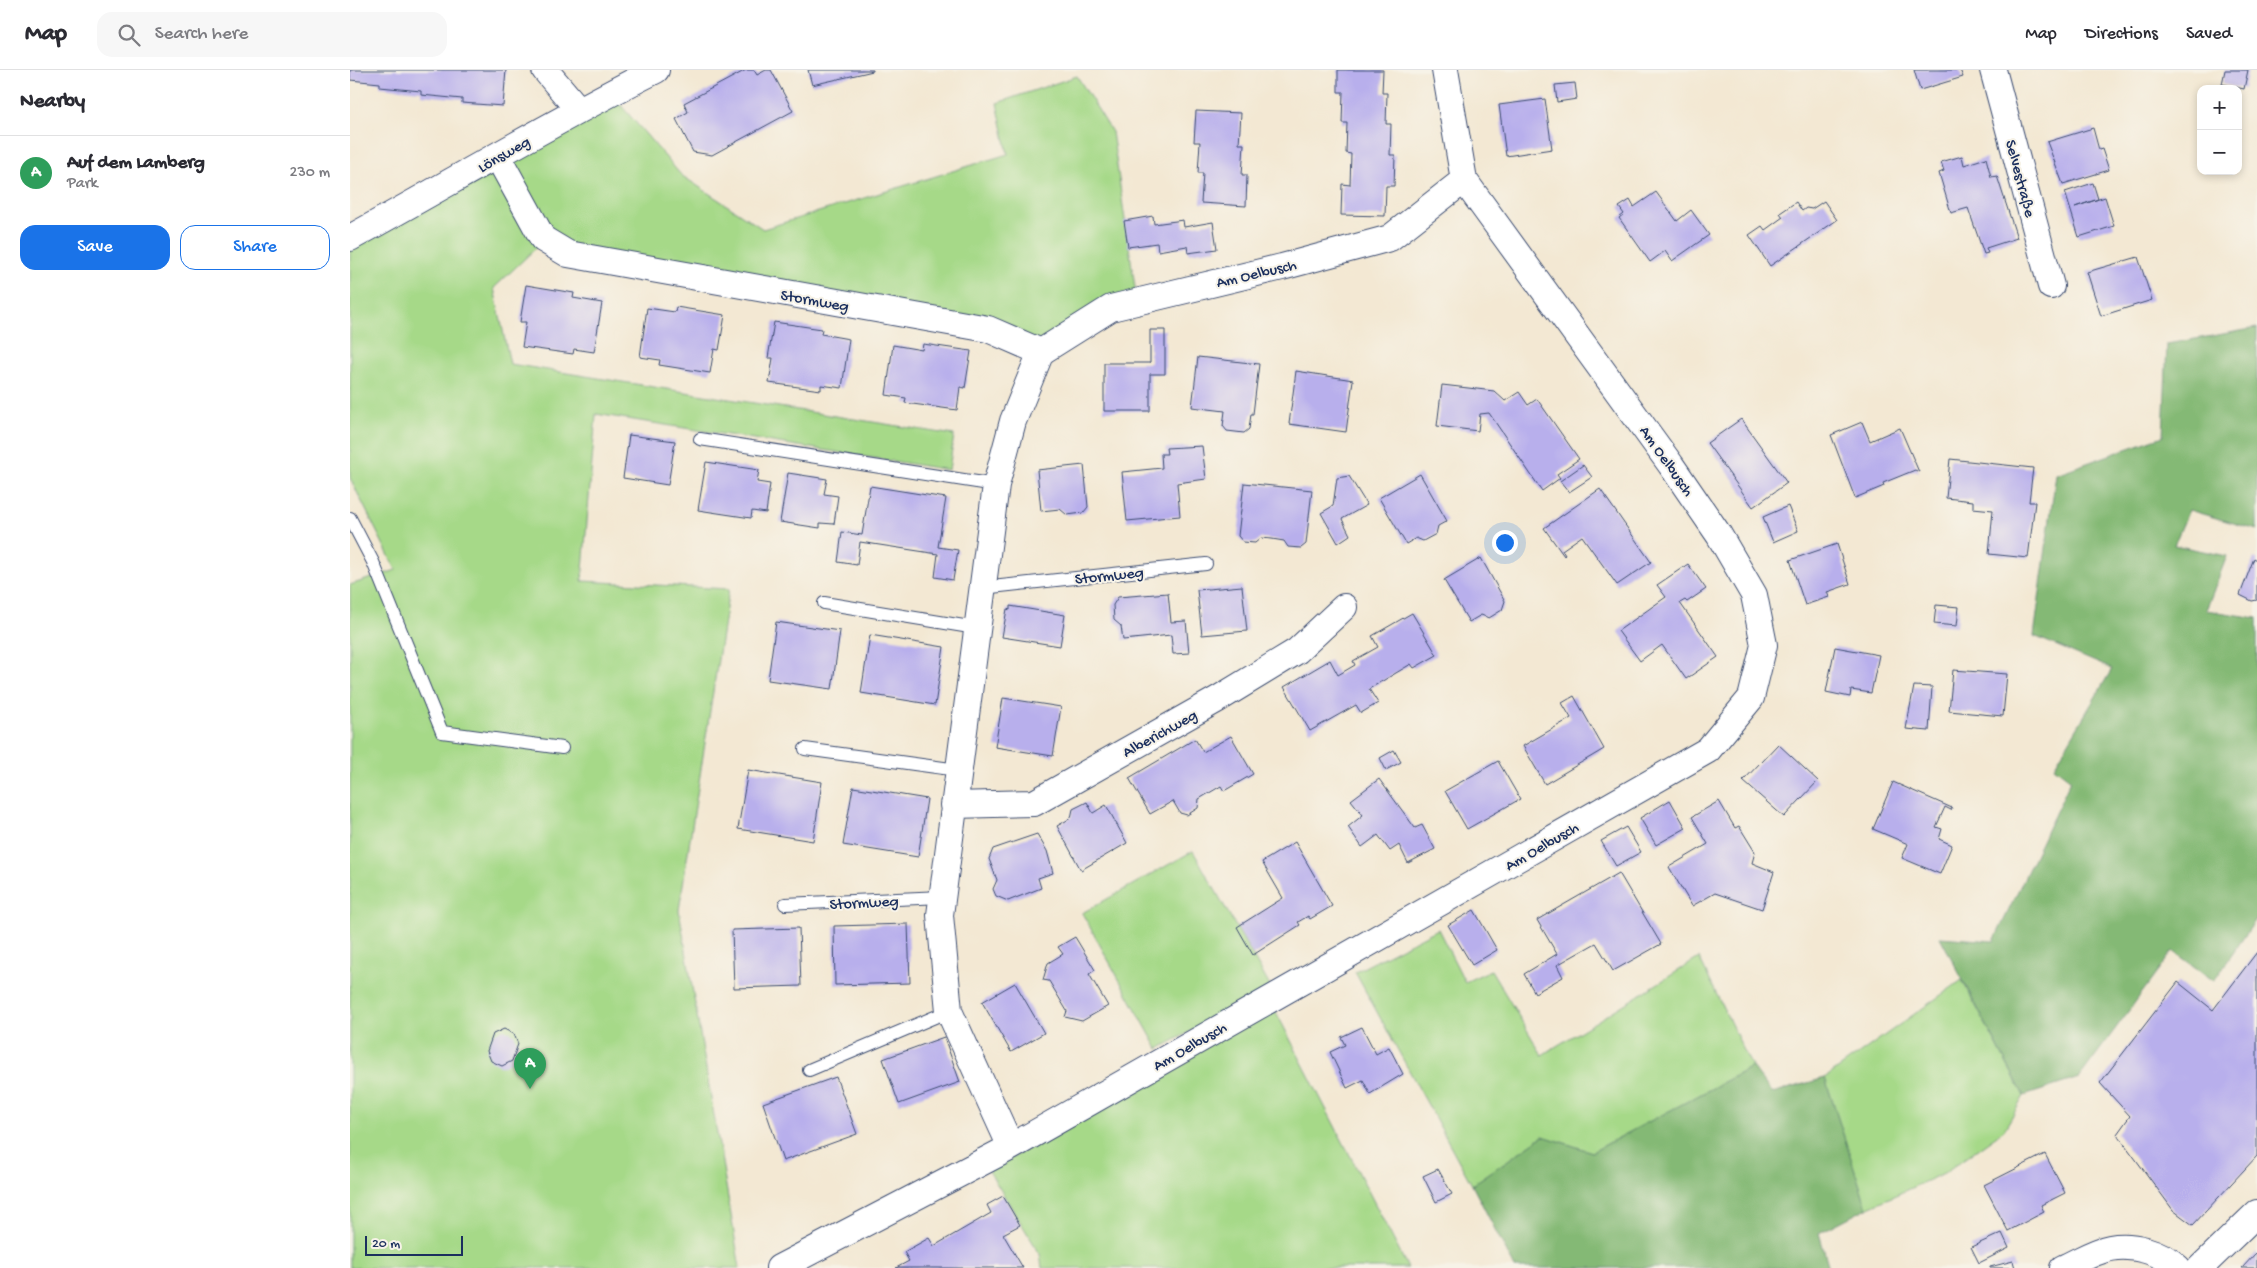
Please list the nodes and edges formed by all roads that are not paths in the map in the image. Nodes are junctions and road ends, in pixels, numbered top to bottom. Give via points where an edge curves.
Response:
1 (545, 70) edge
2 (656, 70) edge
3 (1445, 70) edge
4 (1993, 70) edge
5 (578, 109) junction
6 (498, 157) junction
7 (1464, 180) junction
8 (350, 238) edge
9 (2052, 286) dead end
10 (1041, 352) junction
11 (700, 439) dead end
12 (996, 485) junction
13 (350, 518) edge
14 (1206, 564) dead end
15 (982, 588) junction
16 (824, 603) dead end
17 (1344, 607) dead end
18 (976, 628) junction
19 (562, 748) dead end
20 (805, 749) dead end
21 (958, 770) junction
22 (953, 805) junction
23 (942, 897) junction
24 (785, 904) dead end
25 (949, 1011) junction
26 (810, 1070) dead end
27 (1011, 1146) junction
28 (2257, 1214) edge
29 (779, 1268) edge
30 (2063, 1268) edge
31 (2178, 1268) edge
32 (2200, 1268) edge

1 - 5 street
2 - 5 street, Lönsweg
3 - 7 street, Am Oelbusch
4 - 9 street, Selvestraße
5 - 6 street, Lönsweg
6 - 8 street, Lönsweg
6 - 10 street, Stormweg via 543,239 568,254 988,329
7 - 10 street, Am Oelbusch via 1390,238 1111,308
7 - 27 street, Am Oelbusch via 1720,535 1754,595 1764,645 1751,698 1708,750
10 - 12 street via 1013,421
11 - 12 lane
12 - 15 street
13 - 19 lane via 373,562 442,732
14 - 15 lane, Stormweg
15 - 18 street
16 - 18 lane
17 - 22 street, Alberichweg via 1297,651 1034,803
18 - 21 street
20 - 21 lane
21 - 22 street
22 - 23 street
23 - 24 lane, Stormweg
23 - 25 street via 940,914
25 - 26 lane
25 - 27 street
27 - 29 street, Am Oelbusch
28 - 32 street
30 - 31 street via 2109,1248 2138,1249

